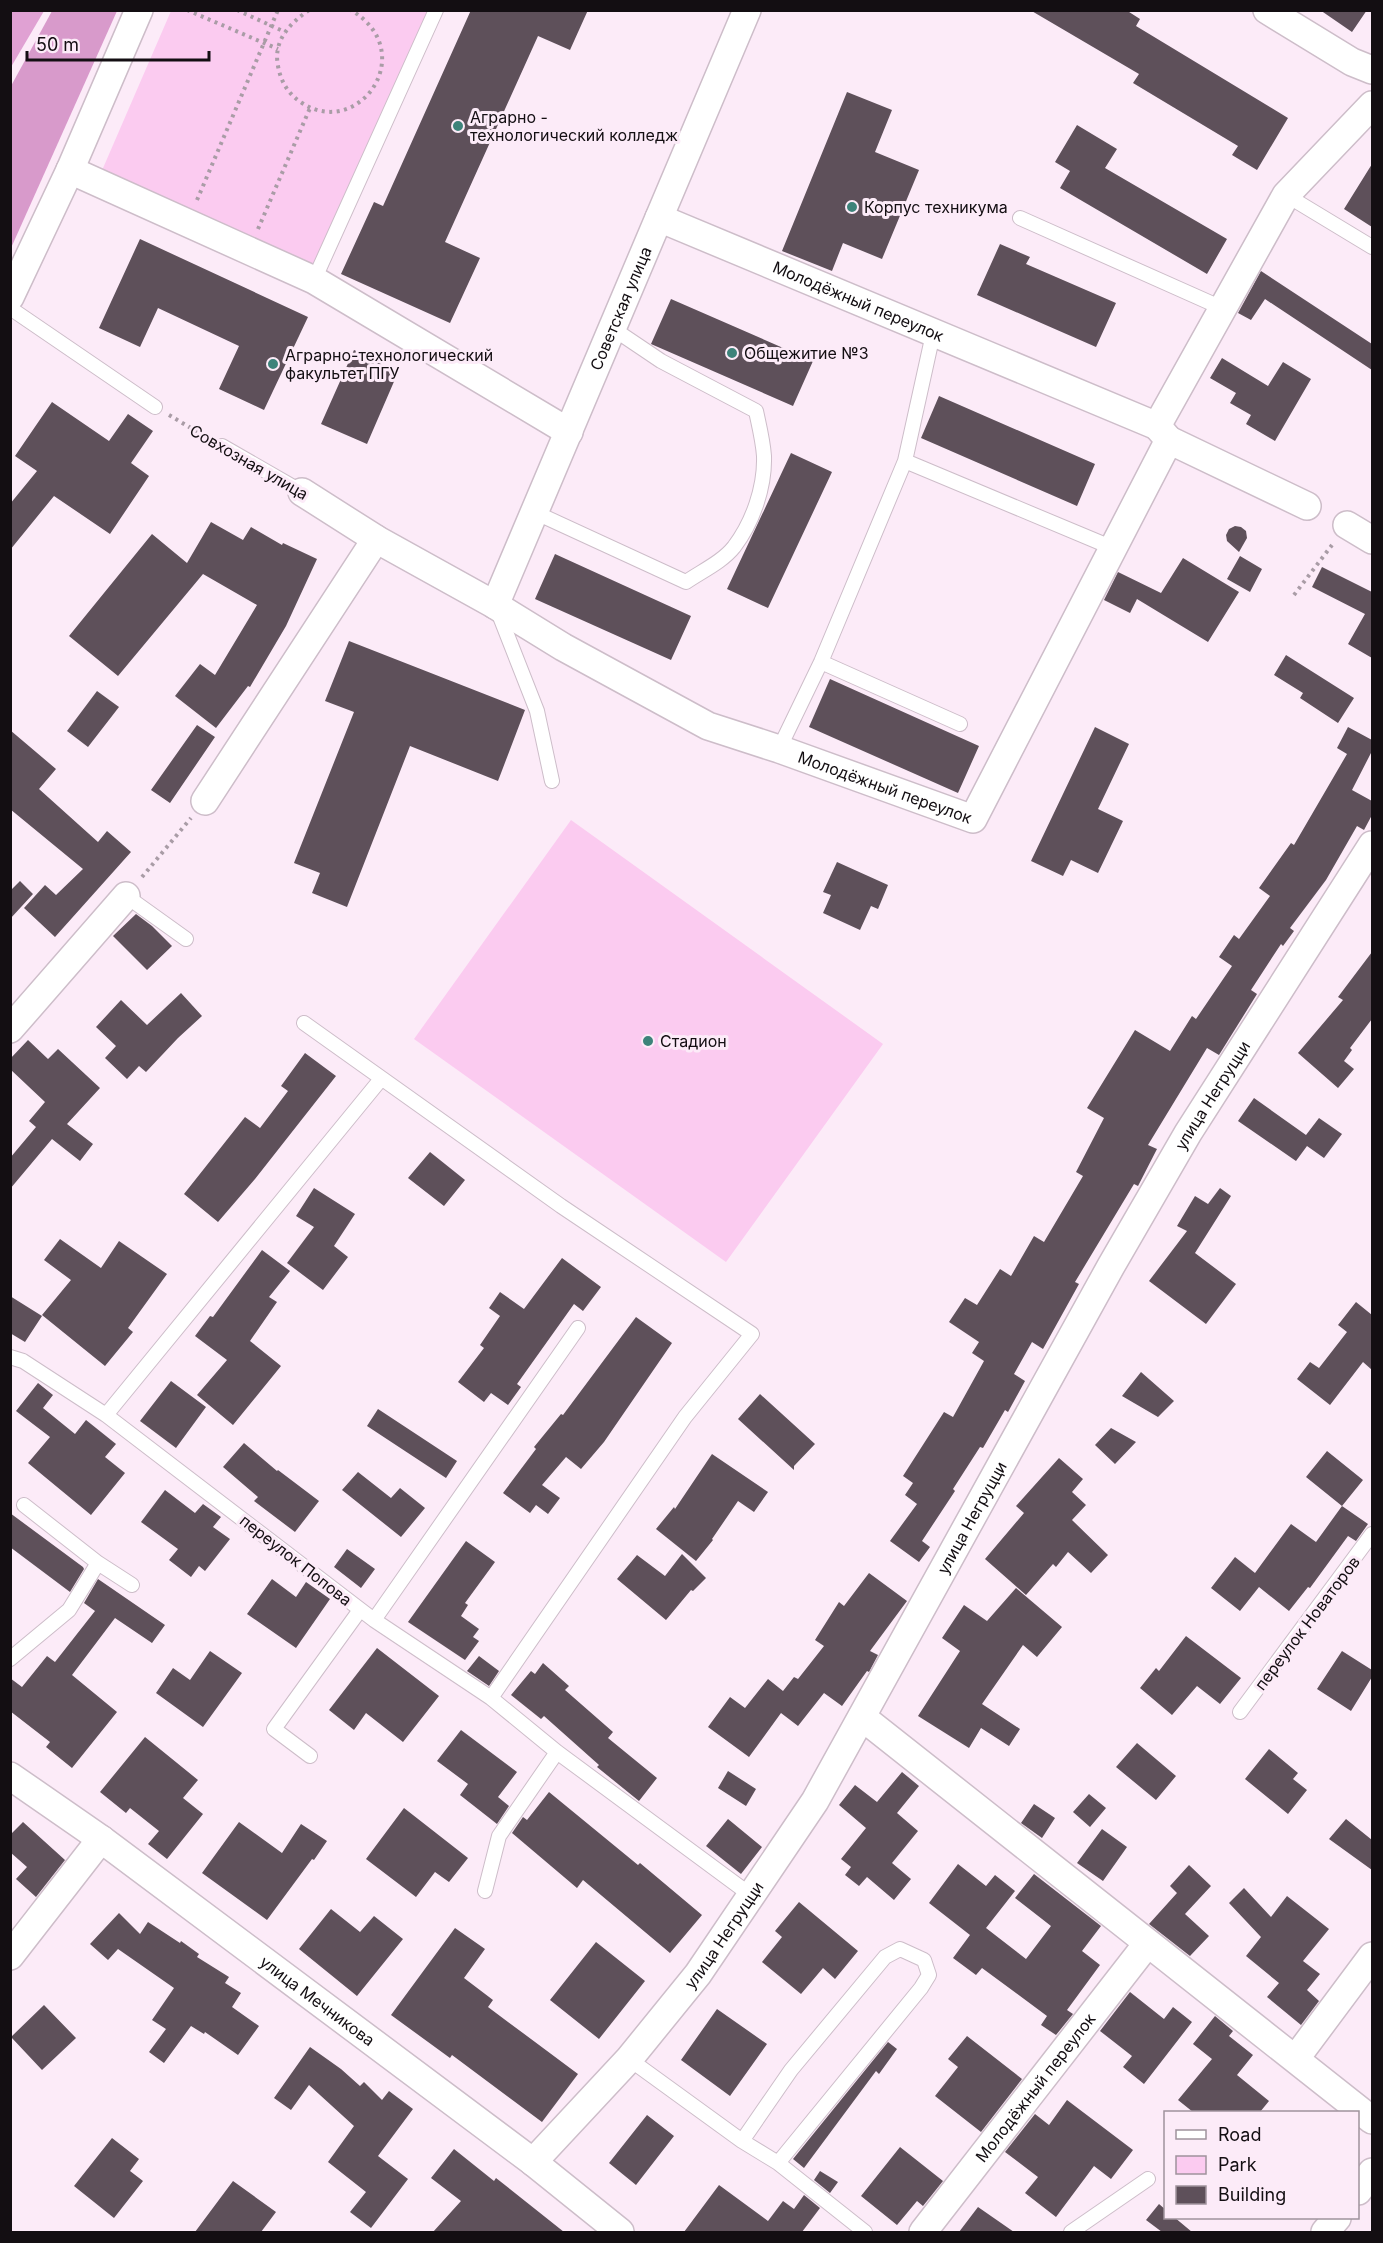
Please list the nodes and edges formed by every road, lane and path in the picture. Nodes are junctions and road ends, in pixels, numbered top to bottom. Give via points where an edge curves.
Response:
1 (139, 10) edge
2 (187, 10) edge
3 (237, 10) edge
4 (278, 10) edge
5 (309, 10) edge
6 (436, 10) edge
7 (1267, 10) edge
8 (352, 11) edge
9 (740, 13) edge
10 (272, 25) junction
11 (285, 32) junction
12 (264, 42) junction
13 (278, 49) junction
14 (1372, 70) edge
15 (1372, 105) edge
16 (310, 108) junction
17 (70, 170) junction
18 (1286, 195) junction
19 (659, 218) junction
20 (1020, 218) dead end
21 (188, 223) junction
22 (1372, 247) edge
23 (249, 250) junction
24 (314, 280) junction
25 (10, 297) edge
26 (10, 308) edge
27 (1222, 308) junction
28 (612, 328) junction
29 (933, 333) junction
30 (156, 407) joint
31 (568, 432) junction
32 (1163, 433) junction
33 (222, 446) joint
34 (905, 461) junction
35 (302, 492) joint
36 (1307, 506) dead end
37 (534, 512) junction
38 (1347, 525) joint
39 (376, 539) junction
40 (1372, 540) edge
41 (1113, 548) junction
42 (1294, 594) dead end
43 (495, 605) junction
44 (821, 662) junction
45 (960, 724) dead end
46 (779, 749) junction
47 (552, 781) dead end
48 (205, 801) joint
49 (1372, 845) edge
50 (126, 896) junction
51 (186, 939) dead end
52 (304, 1023) dead end
53 (10, 1029) edge
54 (381, 1079) junction
55 (578, 1328) dead end
56 (10, 1357) edge
57 (106, 1415) junction
58 (24, 1505) dead end
59 (1370, 1543) edge
60 (98, 1563) junction
61 (132, 1585) dead end
62 (360, 1610) junction
63 (374, 1620) junction
64 (10, 1659) edge
65 (491, 1698) junction
66 (1240, 1712) dead end
67 (862, 1717) junction
68 (557, 1752) junction
69 (310, 1756) dead end
70 (10, 1776) edge
71 (101, 1839) junction
72 (485, 1891) dead end
73 (752, 1896) junction
74 (1147, 1944) junction
75 (10, 1956) edge
76 (1372, 1956) edge
77 (1296, 2058) junction
78 (629, 2059) junction
79 (1372, 2120) edge
80 (742, 2141) junction
81 (533, 2162) junction
82 (778, 2163) junction
83 (1372, 2172) edge
84 (1148, 2179) dead end
85 (1359, 2190) edge
86 (1335, 2219) edge
87 (620, 2232) edge
88 (865, 2232) edge
89 (923, 2232) edge
90 (1071, 2232) edge
91 (1325, 2232) edge

1 - 17 street
2 - 12 path
3 - 10 path
4 - 10 path
5 - 11 path
6 - 24 lane
7 - 14 street
8 - 16 path via 368,22 379,39 383,59 379,79 367,97 350,108 330,112
9 - 19 street, Советская улица
10 - 11 path
10 - 12 path
11 - 13 path
12 - 13 path
12 - 21 path
13 - 16 path via 281,79 292,96
15 - 18 street, Молодёжный переулок
16 - 23 path
17 - 21 street
17 - 25 street
18 - 22 lane
18 - 27 street, Молодёжный переулок
19 - 28 street, Советская улица
19 - 29 street, Молодёжный переулок
20 - 27 lane
21 - 23 street
23 - 24 street
24 - 31 street
26 - 30 lane
27 - 32 street, Молодёжный переулок
28 - 31 street, Советская улица
28 - 37 lane via 661,361 756,411 764,456 760,493 752,516 734,547 686,582
29 - 32 street, Молодёжный переулок
29 - 34 lane
30 - 33 path, Совхозная улица
31 - 37 street, Советская улица
32 - 36 street
32 - 41 street, Молодёжный переулок
33 - 35 lane, Совхозная улица
34 - 41 lane
34 - 44 lane
35 - 39 street, Совхозная улица
37 - 43 street, Советская улица
38 - 40 street
38 - 42 path
39 - 43 street, Совхозная улица
39 - 48 street
41 - 46 street, Молодёжный переулок via 973,819
43 - 46 street, Молодёжный переулок via 708,726
43 - 47 lane via 537,711
44 - 45 lane
44 - 46 lane
48 - 50 path
49 - 67 street, улица Негруцци via 1188,1133
50 - 51 lane
50 - 53 street
52 - 54 lane
54 - 57 lane
54 - 65 lane via 752,1334 685,1417
55 - 63 lane
56 - 57 lane, переулок Попова via 23,1361
57 - 62 lane, переулок Попова
58 - 60 lane
59 - 66 lane, переулок Новаторов
60 - 61 lane
60 - 64 lane via 69,1611
62 - 63 lane, переулок Попова
62 - 69 lane via 274,1729
63 - 65 lane, переулок Попова
65 - 68 lane, переулок Попова
67 - 73 street, улица Негруцци via 815,1801
67 - 74 street
68 - 72 lane via 499,1836
68 - 73 lane, переулок Попова
70 - 71 street, улица Мечникова
71 - 75 street
71 - 81 street, улица Мечникова
73 - 78 street, улица Негруцци via 698,1974
74 - 77 street
74 - 89 street, Молодёжный переулок
76 - 77 street
77 - 79 street
78 - 80 lane
78 - 81 street, улица Негруцци
80 - 82 lane
80 - 82 lane via 790,2070 885,1957 900,1949 924,1960 929,1975 921,1988
81 - 87 street, улица Мечникова
82 - 88 lane
83 - 85 street
84 - 90 lane
86 - 91 street

